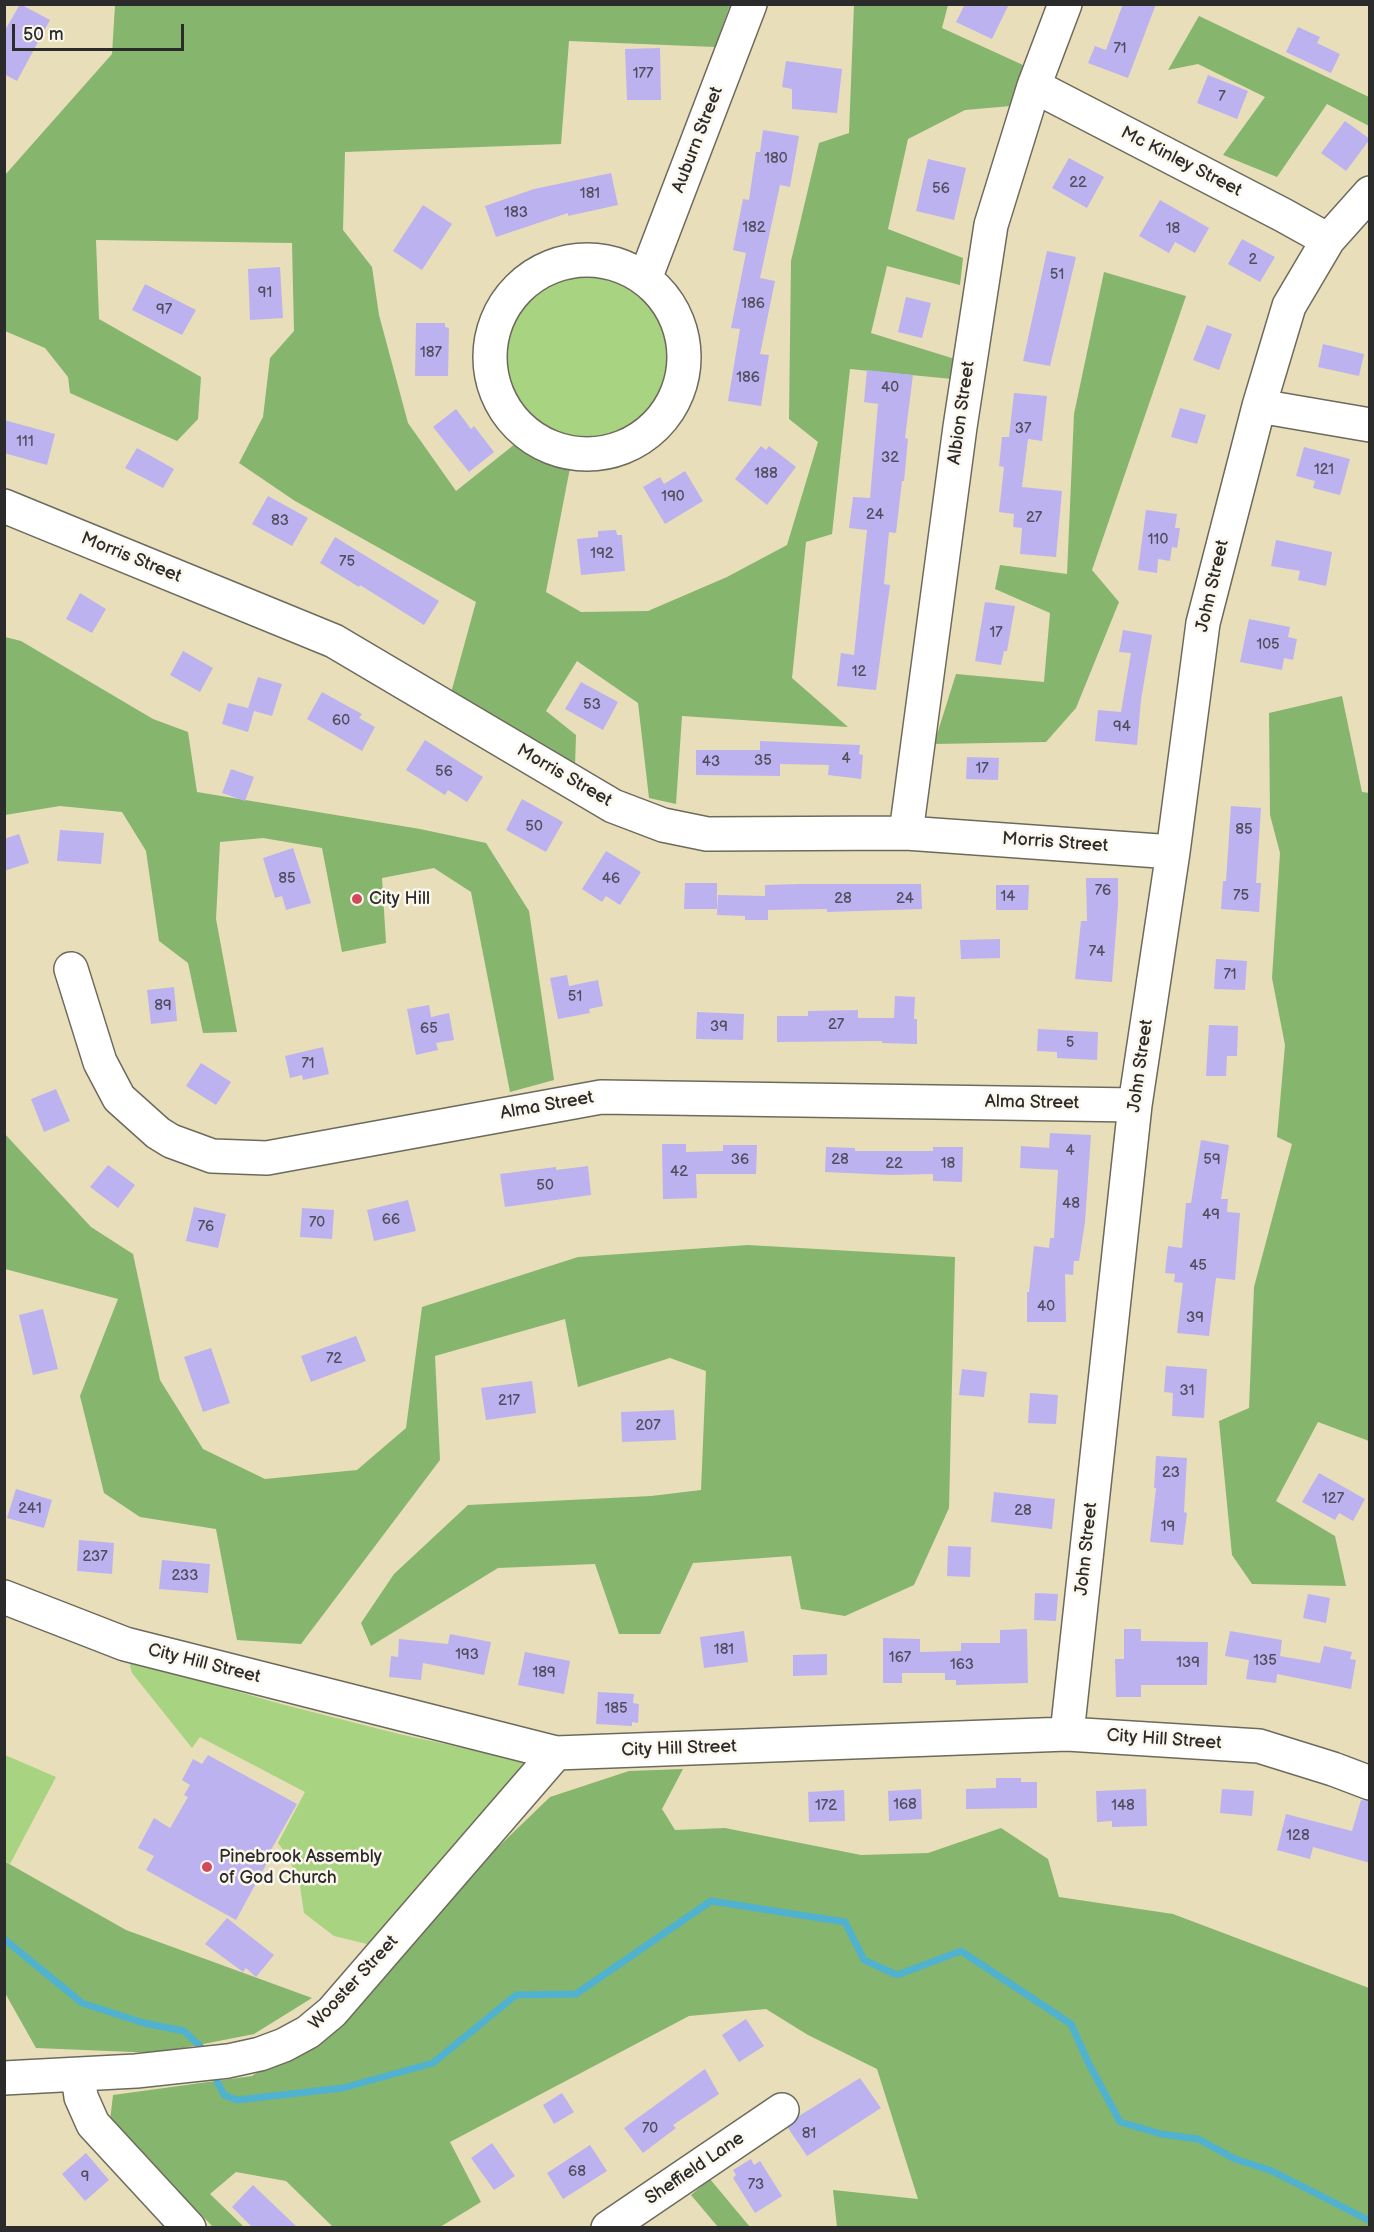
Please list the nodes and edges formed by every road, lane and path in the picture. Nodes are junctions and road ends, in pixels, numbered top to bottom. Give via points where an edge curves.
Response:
1 (750, 4) edge
2 (1065, 4) edge
3 (1034, 87) junction
4 (1370, 193) edge
5 (1328, 240) junction
6 (646, 276) junction
7 (1259, 406) junction
8 (1370, 425) edge
9 (4, 506) edge
10 (906, 833) junction
11 (1173, 852) junction
12 (70, 969) dead end
13 (1135, 1105) junction
14 (4, 1597) edge
15 (1067, 1734) junction
16 (556, 1753) junction
17 (1370, 1783) edge
18 (78, 2074) junction
19 (4, 2078) edge
20 (782, 2109) dead end
21 (189, 2228) edge
22 (608, 2228) edge

1 - 6 street, Auburn Street
2 - 3 street, Albion Street
3 - 5 street, Mc Kinley Street
3 - 10 street, Albion Street via 991,225
4 - 5 street, John Street
5 - 7 street, John Street via 1289,306
6 - 6 street via 612,262 586,259 539,272 503,306 489,348 492,382 498,400 525,434 565,453 608,453 628,447 656,428 670,411 685,370 680,324
7 - 8 street
7 - 11 street, John Street via 1203,623
9 - 10 street, Morris Street via 334,641 613,806 663,825 707,834
10 - 11 street, Morris Street
11 - 13 street, John Street
12 - 13 street, Alma Street via 100,1062 119,1098 158,1133 212,1156 267,1158 601,1097
13 - 15 street, John Street
14 - 16 street, City Hill Street via 125,1644
15 - 16 street, City Hill Street
15 - 17 street, City Hill Street via 1258,1746
16 - 18 street, Wooster Street via 332,2012 308,2032 260,2054 228,2061
18 - 19 street, Wooster Street
18 - 21 street via 81,2097 93,2124
20 - 22 street, Sheffield Lane

